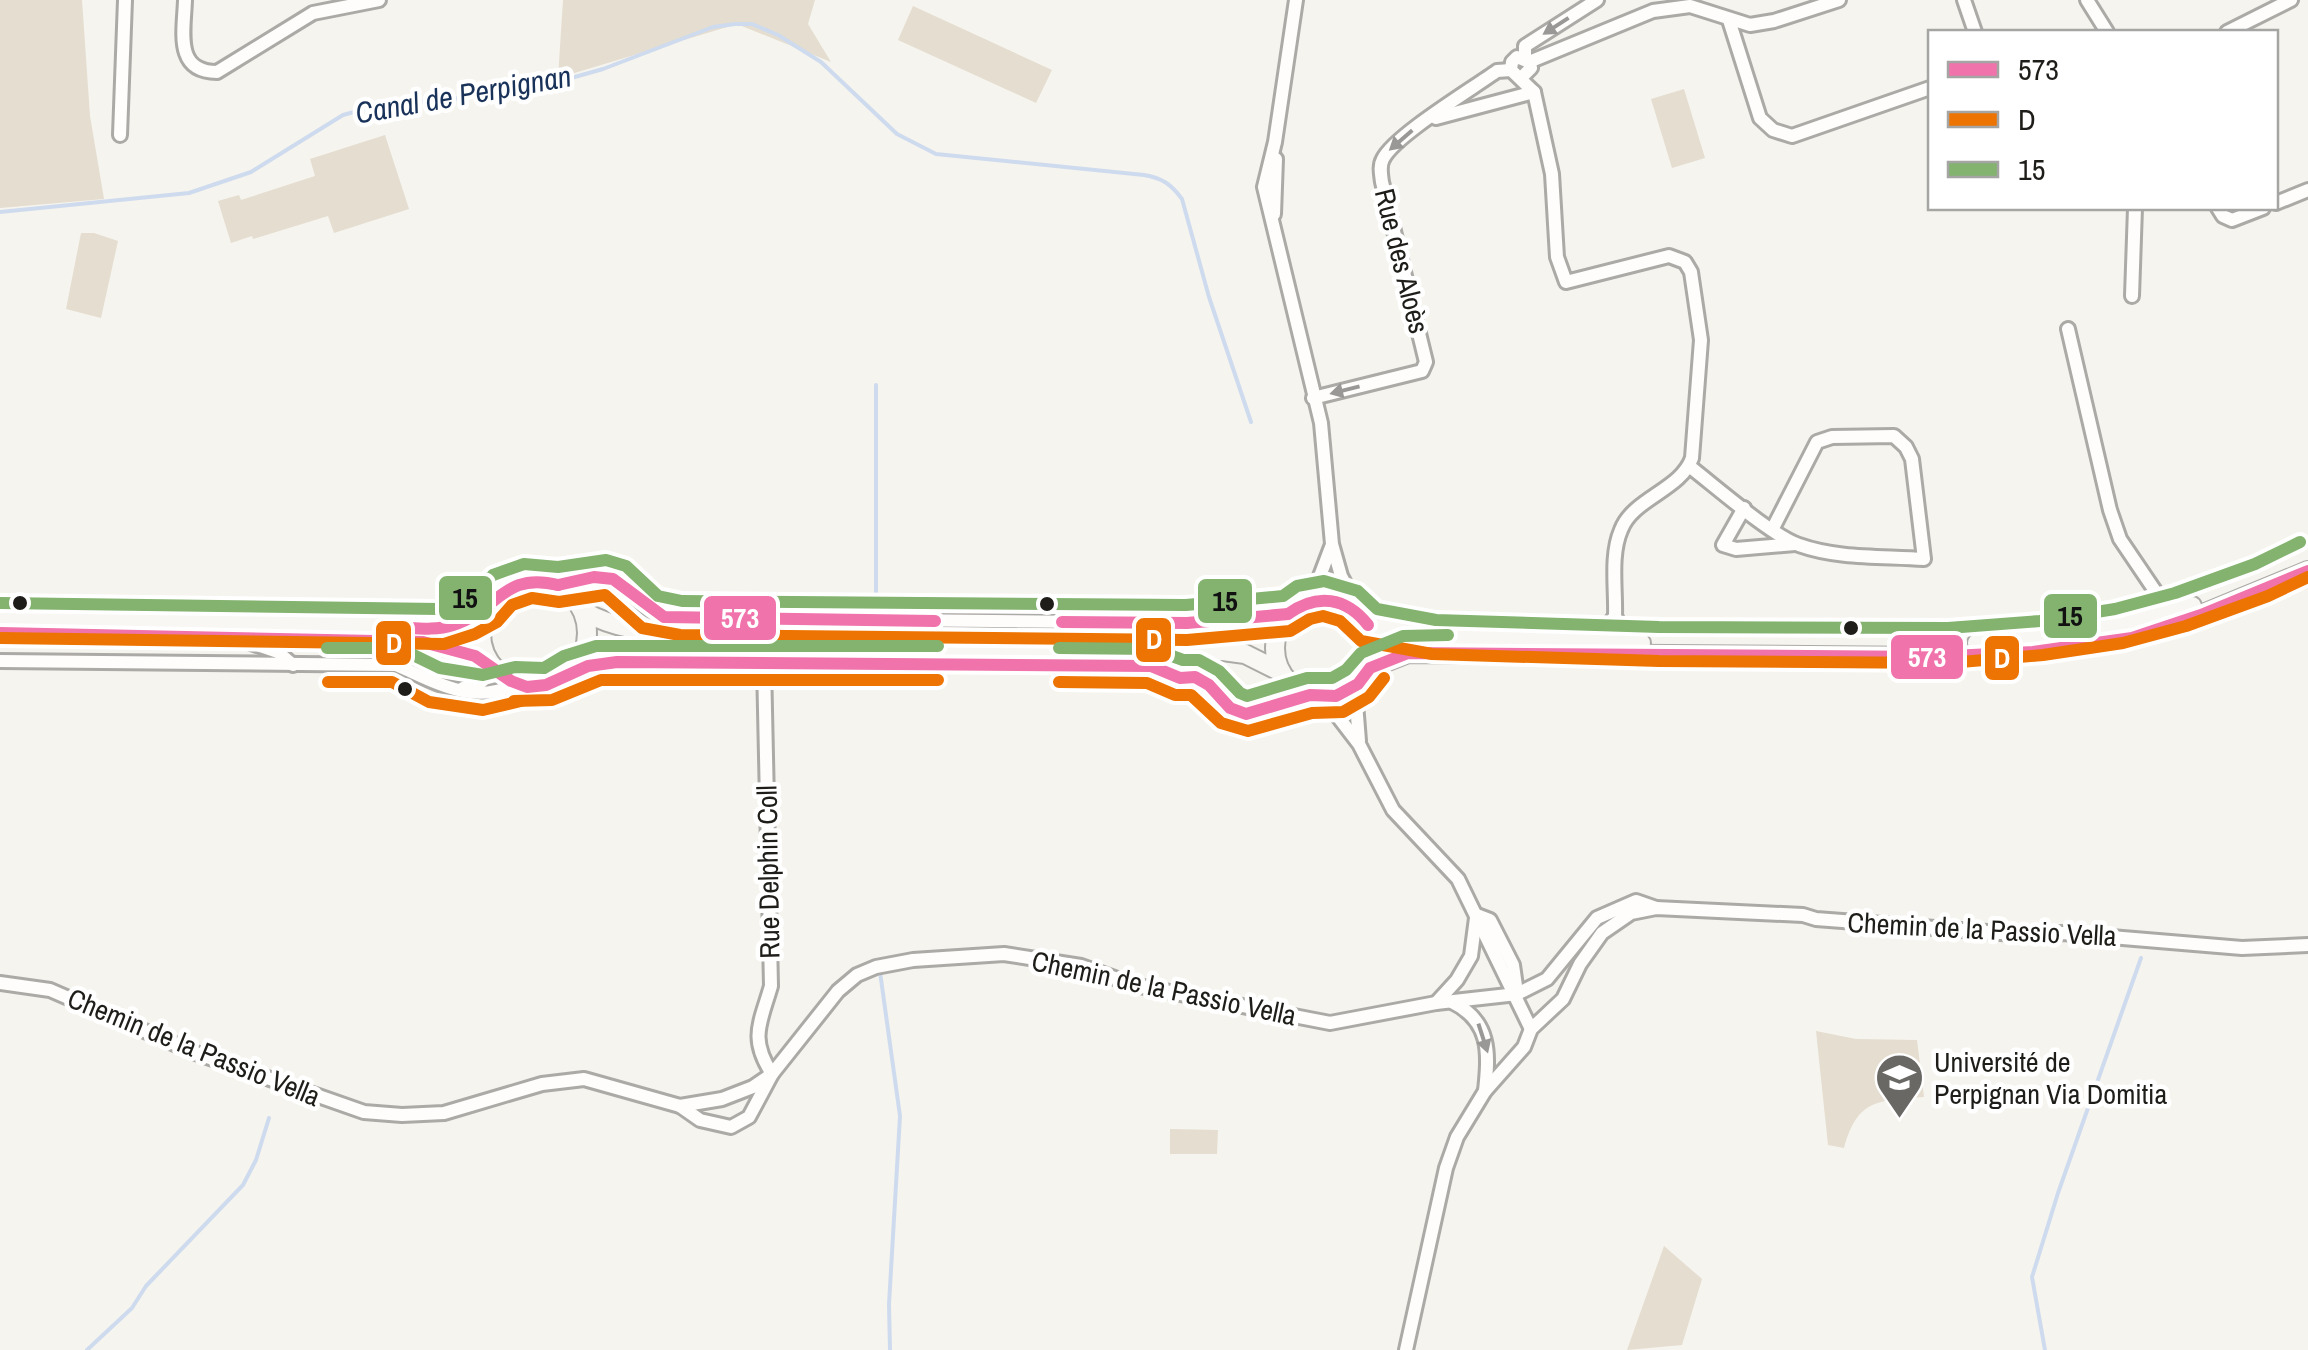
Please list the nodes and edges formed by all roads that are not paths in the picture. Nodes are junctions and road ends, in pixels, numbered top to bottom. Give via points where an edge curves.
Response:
1 (125, 0) edge
2 (184, 0) edge
3 (378, 0) edge
4 (1296, 0) edge
5 (1597, 0) edge
6 (1838, 0) edge
7 (1964, 0) edge
8 (2088, 0) edge
9 (2291, 0) edge
10 (311, 6) edge
11 (1729, 20) junction
12 (1974, 30) edge
13 (2106, 30) edge
14 (2230, 30) edge
15 (1527, 60) junction
16 (1516, 73) junction
17 (1928, 89) edge
18 (1534, 92) junction
19 (1428, 120) junction
20 (120, 135) dead end
21 (2308, 190) edge
22 (2278, 201) edge
23 (2134, 210) edge
24 (2219, 210) edge
25 (2258, 210) edge
26 (2132, 296) dead end
27 (2068, 330) dead end
28 (1313, 398) junction
29 (1690, 466) junction
30 (1744, 508) junction
31 (1772, 528) junction
32 (1332, 544) junction
33 (1795, 544) junction
34 (2308, 558) edge
35 (2308, 571) edge
36 (558, 585) junction
37 (1311, 600) junction
38 (485, 609) junction
39 (582, 610) junction
40 (2170, 612) junction
41 (1615, 616) junction
42 (1285, 617) junction
43 (0, 620) edge
44 (1364, 620) junction
45 (0, 633) edge
46 (198, 637) junction
47 (1597, 641) junction
48 (1626, 642) junction
49 (0, 661) edge
50 (577, 664) junction
51 (764, 664) junction
52 (293, 665) junction
53 (492, 667) junction
54 (1370, 668) junction
55 (1282, 674) junction
56 (516, 684) junction
57 (1358, 684) junction
58 (456, 690) junction
59 (1317, 696) junction
60 (1276, 703) junction
61 (1359, 744) junction
62 (1656, 908) junction
63 (1477, 915) junction
64 (2308, 945) edge
65 (0, 982) edge
66 (1517, 994) junction
67 (1443, 1002) junction
68 (1531, 1029) junction
69 (772, 1074) junction
70 (1485, 1091) junction
71 (680, 1106) junction
72 (1406, 1350) edge

1 - 20 street
2 - 10 street via 185,51 203,72 217,72
3 - 10 street
4 - 28 street via 1275,142 1272,228
5 -> 15 street via 1524,46
6 - 11 street via 1774,21
7 - 12 street
8 - 13 street
9 - 14 street
11 - 15 street via 1690,6 1653,11
11 - 17 street via 1760,118 1773,130 1792,136
15 - 16 street, Rue des Aloès via 1512,62
16 - 18 street
16 - 19 street, Rue des Aloès via 1497,72
18 - 19 street, Rue des Aloès
18 - 29 street via 1566,282 1669,256 1691,272 1701,340
19 -> 28 street, Rue des Aloès via 1389,148 1380,163 1426,362 1422,371
21 - 22 street
23 - 26 street
24 - 25 street via 2232,220
27 - 40 street via 2120,539
28 - 32 street
29 - 30 street
29 - 41 street via 1621,528
30 - 31 street
30 - 33 street via 1723,545
31 - 33 street
31 - 33 street via 1817,442 1894,436 1906,448 1924,558
32 - 37 street
32 - 44 street
34 - 40 main road
35 - 54 main road via 2132,638 2032,652 1408,653
36 - 38 main road via 515,583
36 - 39 main road
36 - 42 street via 607,577 650,612 680,618 1187,623 1274,612
37 - 42 main road
37 - 44 main road via 1338,600
38 - 43 main road via 442,627
38 - 53 main road via 480,636
39 - 42 main road via 635,631 1202,639
39 - 50 main road via 588,629
40 - 48 main road via 2042,638 1949,646
41 - 47 street
41 - 48 street
42 - 55 main road via 1275,646
44 - 47 main road via 1434,638
44 - 54 main road via 1374,646
45 - 46 main road
46 - 52 street via 262,646
46 - 53 main road via 423,642
47 - 48 main road
49 - 52 street
50 - 51 street
50 - 55 main road via 604,650 634,646 1222,651 1246,654
50 - 56 main road via 550,684
51 - 60 street via 1151,666 1209,684 1230,708 1246,714
51 - 69 street, Rue Delphin Coll via 771,986 756,1036
52 - 58 street via 396,665
53 - 56 main road
53 - 58 street via 480,683
54 - 57 main road
55 - 59 main road
55 - 60 street
56 - 58 street via 484,693
57 - 59 main road
57 - 61 street
59 - 60 street
59 - 61 street
61 - 63 street via 1393,810 1458,879
62 - 64 street, Chemin de la Passio Vella via 2242,948
62 - 66 street, Chemin de la Passio Vella via 1636,901 1598,918 1548,979
62 - 68 street, Chemin de la Passio Vella via 1631,913 1602,933 1563,999
63 - 66 street via 1490,920 1513,965
63 - 67 street via 1471,956
65 - 71 street, Chemin de la Passio Vella via 50,990 193,1052 364,1112 444,1113 584,1078
66 - 67 street, Chemin de la Passio Vella
66 - 68 street
67 - 69 street, Chemin de la Passio Vella via 1330,1023 1134,985 1051,960 1004,954 913,960 868,970 838,990
67 -> 70 street via 1468,1010 1484,1031
68 - 70 street, Chemin de la Passio Vella via 1524,1047
69 - 71 street, Chemin de la Passio Vella via 722,1099
69 - 71 street via 749,1117 730,1126 700,1120
70 - 72 street, Chemin de la Passio Vella via 1456,1137 1446,1168

